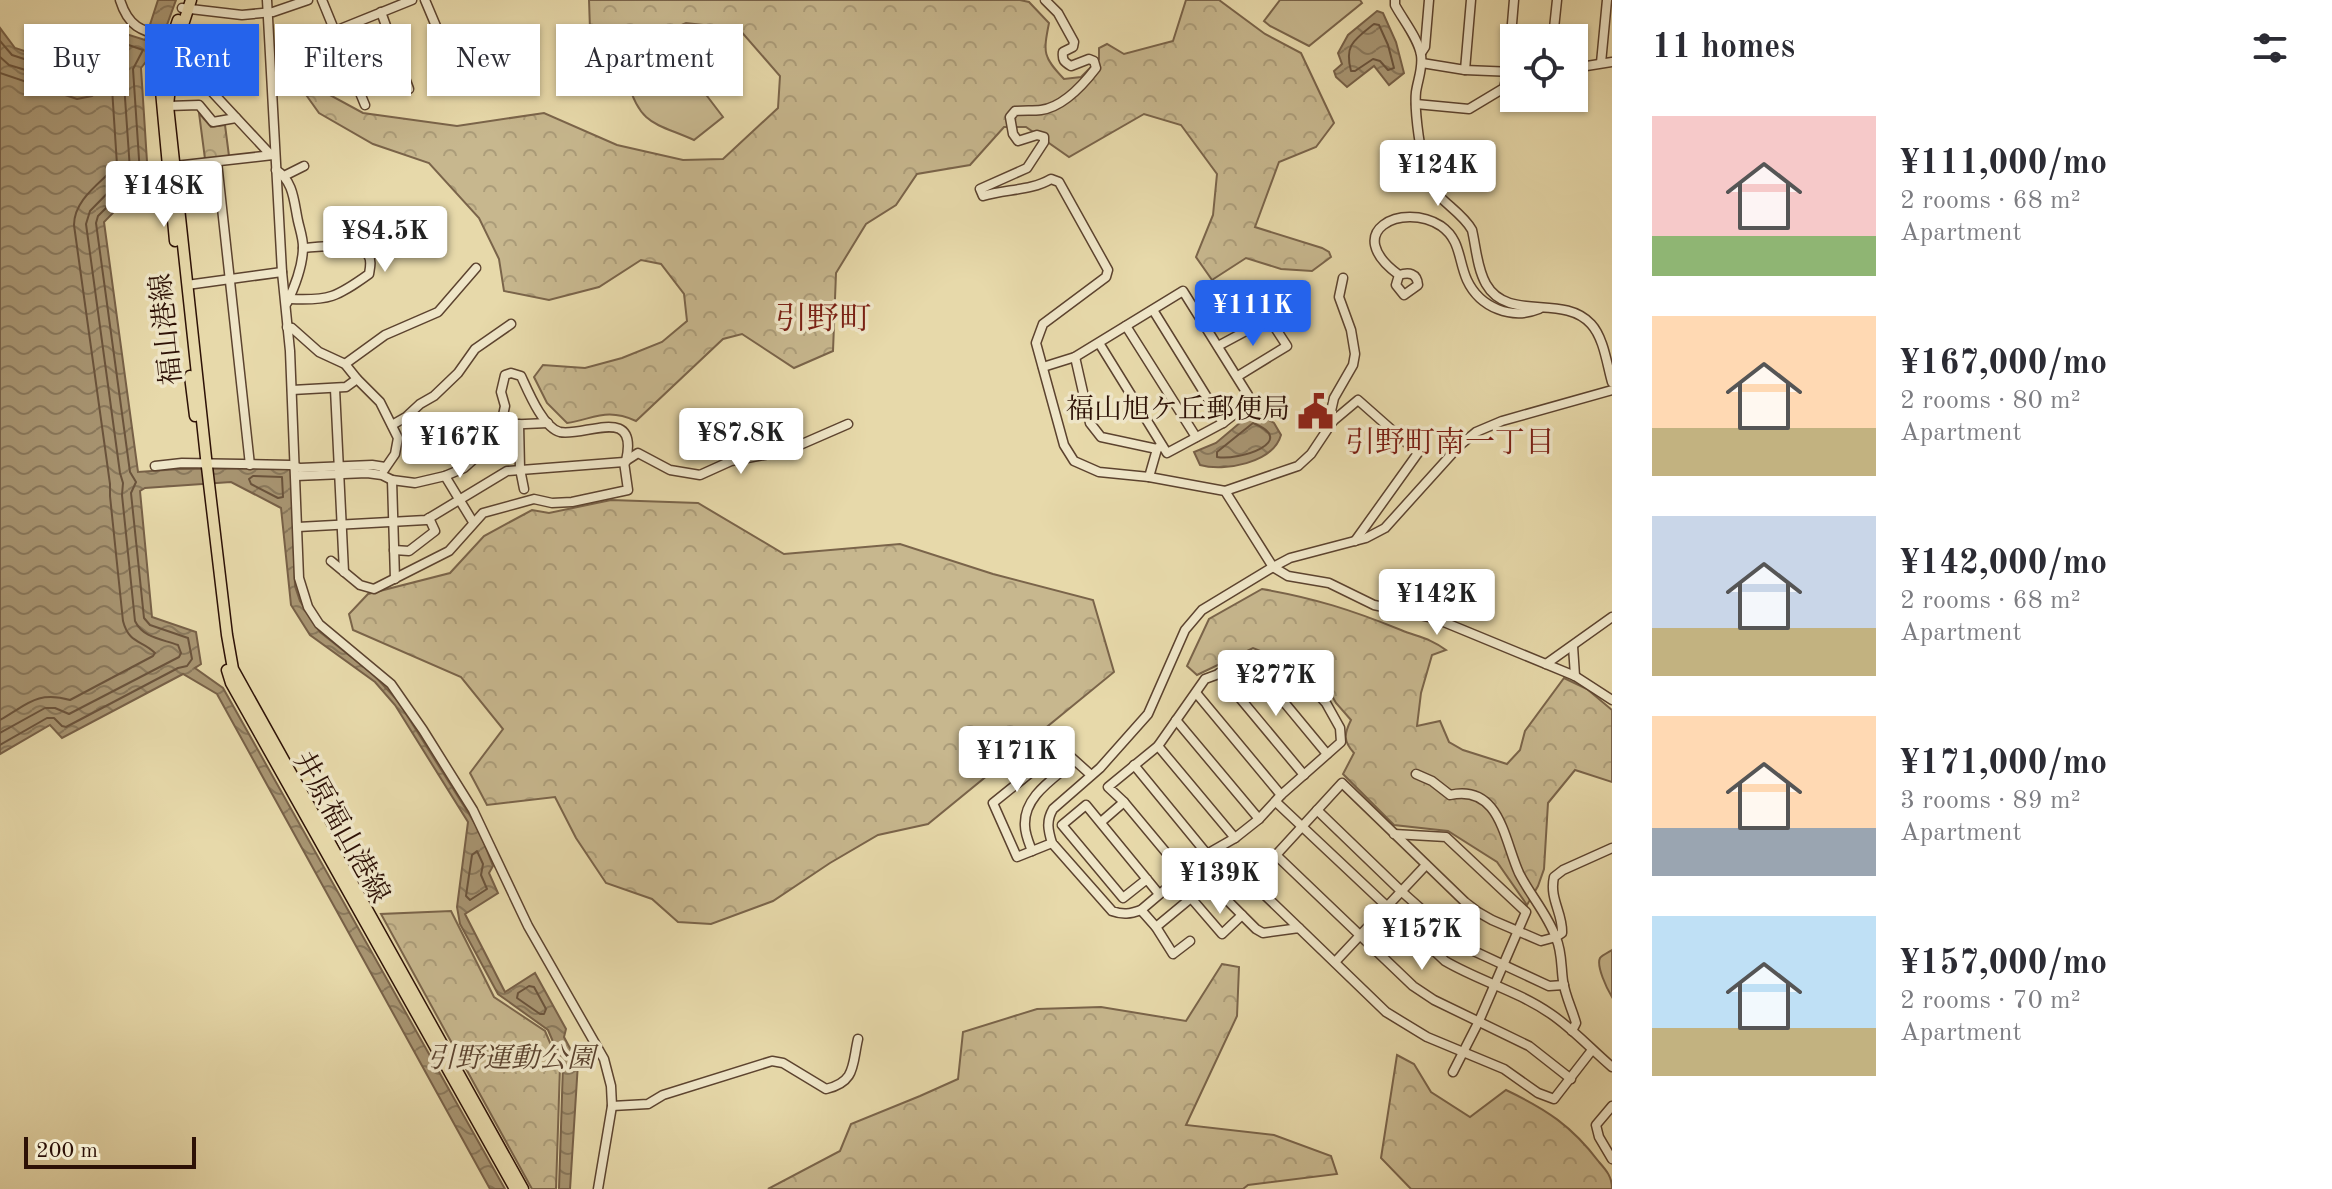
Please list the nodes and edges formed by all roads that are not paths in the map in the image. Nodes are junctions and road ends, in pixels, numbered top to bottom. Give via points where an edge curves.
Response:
1 (120, 0) edge
2 (267, 0) edge
3 (308, 0) edge
4 (322, 0) edge
5 (412, 0) edge
6 (425, 0) edge
7 (1045, 0) edge
8 (1395, 0) edge
9 (1429, 0) edge
10 (1471, 0) edge
11 (1514, 0) edge
12 (1557, 0) edge
13 (1607, 0) edge
14 (187, 4) edge
15 (381, 12) junction
16 (268, 13) junction
17 (176, 24) edge
18 (332, 24) edge
19 (352, 24) edge
20 (385, 24) edge
21 (435, 24) edge
22 (1513, 24) edge
23 (1554, 24) edge
24 (145, 31) edge
25 (1421, 58) junction
26 (1612, 62) edge
27 (1601, 63) junction
28 (1588, 65) edge
29 (1465, 70) junction
30 (1500, 72) edge
31 (1500, 90) edge
32 (162, 96) edge
33 (216, 96) edge
34 (361, 96) edge
35 (1416, 104) junction
36 (365, 105) dead end
37 (168, 106) junction
38 (236, 118) junction
39 (274, 155) junction
40 (217, 162) junction
41 (175, 166) junction
42 (304, 166) dead end
43 (276, 170) junction
44 (284, 176) junction
45 (303, 248) junction
46 (476, 268) dead end
47 (282, 272) junction
48 (1399, 275) dead end
49 (1343, 278) dead end
50 (231, 279) junction
51 (187, 285) junction
52 (287, 302) junction
53 (1543, 307) junction
54 (1153, 310) junction
55 (1201, 320) junction
56 (1270, 320) junction
57 (511, 324) dead end
58 (1126, 326) junction
59 (287, 327) junction
60 (1099, 343) junction
61 (1218, 346) junction
62 (1075, 357) junction
63 (345, 364) junction
64 (1043, 367) junction
65 (1238, 376) junction
66 (357, 379) junction
67 (1612, 382) edge
68 (335, 389) junction
69 (292, 390) junction
70 (1612, 390) edge
71 (1333, 421) junction
72 (548, 423) junction
73 (1223, 423) junction
74 (519, 424) junction
75 (848, 424) dead end
76 (392, 425) junction
77 (500, 425) junction
78 (1196, 437) junction
79 (1159, 448) junction
80 (625, 462) junction
81 (250, 465) junction
82 (155, 466) dead end
83 (204, 466) junction
84 (520, 469) junction
85 (340, 470) junction
86 (296, 471) junction
87 (383, 471) junction
88 (445, 476) junction
89 (1149, 477) junction
90 (392, 480) junction
91 (206, 488) junction
92 (524, 489) dead end
93 (1225, 491) junction
94 (459, 500) junction
95 (429, 518) junction
96 (393, 521) junction
97 (473, 522) junction
98 (342, 524) junction
99 (298, 527) junction
100 (1355, 542) junction
101 (394, 550) junction
102 (331, 561) dead end
103 (1273, 567) junction
104 (344, 572) junction
105 (395, 579) junction
106 (1612, 617) edge
107 (1573, 646) junction
108 (1250, 661) junction
109 (1546, 664) junction
110 (1219, 673) junction
111 (1575, 676) junction
112 (1197, 694) junction
113 (1612, 700) edge
114 (1176, 720) junction
115 (1158, 746) junction
116 (1327, 754) junction
117 (1074, 761) junction
118 (1134, 765) junction
119 (1416, 774) dead end
120 (1091, 775) junction
121 (1304, 775) junction
122 (1278, 799) junction
123 (1124, 802) junction
124 (1317, 810) junction
125 (1259, 819) junction
126 (1101, 822) junction
127 (1301, 826) junction
128 (1394, 834) junction
129 (1235, 838) junction
130 (1052, 843) junction
131 (1612, 848) edge
132 (1082, 849) junction
133 (1032, 851) junction
134 (1207, 854) junction
135 (1276, 855) junction
136 (1068, 861) junction
137 (1426, 865) junction
138 (1184, 874) junction
139 (1245, 876) junction
140 (1147, 879) junction
141 (1401, 891) junction
142 (1159, 894) junction
143 (1386, 908) junction
144 (1141, 910) junction
145 (1242, 915) junction
146 (1156, 927) junction
147 (1299, 928) junction
148 (1517, 931) junction
149 (1360, 935) junction
150 (1556, 937) junction
151 (1190, 941) dead end
152 (1335, 962) junction
153 (1502, 964) junction
154 (1493, 984) junction
155 (1564, 985) junction
156 (1479, 1021) junction
157 (1572, 1031) junction
158 (858, 1039) dead end
159 (1592, 1050) junction
160 (1464, 1054) junction
161 (1612, 1067) edge
162 (1453, 1072) dead end
163 (1571, 1079) junction
164 (612, 1106) junction
165 (1612, 1106) edge
166 (1612, 1159) edge
167 (515, 1189) edge
168 (523, 1189) edge
169 (598, 1189) edge

1 - 24 street via 130,22
2 - 16 street
3 - 16 street
4 - 18 street
5 - 15 street
6 - 21 street
7 - 64 street via 1074,42 1063,52 1065,63 1089,59 1096,68 1053,107 1015,111 1010,117 1018,141 1037,135 1044,142 1027,168 980,189 983,196 1040,186 1051,179 1059,182 1108,270 1106,277 1043,324 1036,343
8 - 25 street
9 - 25 street
10 - 29 street
11 - 22 street
12 - 23 street
13 - 27 street
14 - 16 street via 242,15
14 - 17 main road, 福山港線
14 - 37 main road, 福山港線 via 173,56
15 - 19 street
15 - 20 street
16 - 39 street
25 - 29 street
25 - 35 street
26 - 27 street
27 - 28 street
29 - 30 street
31 - 35 street via 1469,109
32 - 83 main road, 福山港線
33 - 38 street
34 - 36 street
35 - 53 street via 1429,183 1472,230 1488,287 1506,303
37 - 38 street via 199,105 213,122
37 - 41 main road, 福山港線
38 - 39 street
39 - 40 street
39 - 43 street
40 - 41 street
40 - 50 street
41 - 51 main road, 福山港線
42 - 44 street
43 - 44 street
43 - 47 street
44 - 45 street via 296,200
45 - 52 street
45 - 52 street via 359,249 368,255 369,274 339,295
46 - 63 street via 438,312 385,335
47 - 50 street
47 - 52 street
48 - 53 street via 1376,253 1374,241 1390,221 1421,218 1452,235 1475,294 1502,312 1526,315
49 - 71 street via 1339,297 1355,354 1334,398
50 - 51 street
50 - 81 street
51 - 83 main road, 福山港線
52 - 59 street
53 - 67 street via 1573,312 1591,324
54 - 55 street via 1183,291
54 - 58 street
54 - 73 street
55 - 56 street via 1260,289 1272,312
55 - 61 street
56 - 61 street
56 - 65 street via 1287,346
57 - 76 street via 475,349 434,396
58 - 60 street
58 - 78 street
59 - 63 street
59 - 69 street
60 - 62 street
60 - 79 street
61 - 65 street
62 - 64 street
62 - 79 street via 1090,423 1101,437
63 - 66 street
64 - 89 street via 1064,445 1074,461 1099,472
65 - 73 street via 1248,395 1245,406
66 - 68 street
66 - 76 street via 380,402
68 - 69 street
68 - 85 street
69 - 86 street
70 - 100 street via 1476,432 1390,523
71 - 93 street via 1298,466
71 - 100 street via 1358,400 1418,453
72 - 74 street
72 - 77 street via 521,376 511,373 505,375 501,392 505,406
72 - 80 street via 559,432 617,427 626,436
73 - 78 street
74 - 77 street
74 - 84 street
75 - 80 street via 786,451 731,461 700,475 670,470 638,453
76 - 87 street via 398,438 395,454
77 - 88 street via 493,442 464,468
78 - 79 street via 1167,453
79 - 89 street
80 - 84 street
80 - 97 street via 628,490 572,502 534,499 483,513
81 - 83 street
81 - 86 street
82 - 83 street
83 - 91 main road, 井原福山港線
84 - 92 street
84 - 94 street via 507,471
85 - 86 street
85 - 87 street via 372,465
85 - 98 street
86 - 99 street
87 - 90 street
88 - 90 street via 415,483
88 - 94 street
89 - 93 street
90 - 96 street
91 - 167 main road, 井原福山港線 via 223,657 231,683
91 - 168 main road, 井原福山港線 via 237,679
93 - 103 street
94 - 95 street
94 - 97 street
95 - 96 street
95 - 101 street via 435,531 409,551
96 - 98 street
96 - 101 street
97 - 105 street via 449,551
98 - 99 street
98 - 104 street
99 - 164 street via 299,578 308,607 319,624 391,684 473,810 528,926 604,1059
100 - 103 street
101 - 105 street
102 - 104 street
103 - 109 street via 1288,576 1329,583 1383,607 1434,618
103 - 120 street via 1193,618 1148,714
104 - 105 street via 374,589
106 - 107 street
107 - 109 street
107 - 111 street
108 - 110 street
108 - 116 street
108 - 116 street via 1262,658 1288,669 1326,703 1340,728 1341,742
109 - 111 street
110 - 112 street via 1205,679
110 - 121 street
111 - 113 street
112 - 114 street
112 - 122 street
114 - 115 street
114 - 125 street
115 - 118 street
115 - 129 street
116 - 121 street
117 - 120 street
117 - 133 street via 1028,806 1025,828
117 - 133 street via 1061,748 993,803 1017,857
118 - 123 street via 1108,787
118 - 134 street
119 - 150 street via 1450,795 1472,794 1494,811 1519,872
120 - 130 street via 1053,809 1048,818
121 - 122 street
122 - 125 street
122 - 127 street
123 - 126 street
123 - 138 street
124 - 127 street
124 - 128 street via 1342,783
124 - 141 street
125 - 129 street
126 - 132 street via 1086,805 1062,825
126 - 140 street
127 - 135 street
127 - 143 street
128 - 137 street
128 - 148 street via 1446,837 1526,912
129 - 134 street
130 - 133 street
130 - 136 street
131 - 150 street via 1554,877 1551,890 1562,926
132 - 136 street
132 - 140 street via 1123,898
134 - 138 street
135 - 139 street
135 - 149 street
136 - 144 street via 1112,911
137 - 141 street
137 - 148 street via 1478,912
138 - 142 street
139 - 145 street via 1226,899
139 - 147 street
140 - 142 street
141 - 143 street
141 - 153 street via 1463,946
142 - 144 street
143 - 149 street
143 - 154 street via 1445,961
144 - 146 street
145 - 146 street via 1222,934 1191,898
145 - 147 street via 1263,933
146 - 151 street via 1173,954
147 - 152 street
148 - 150 street via 1541,941
148 - 153 street
149 - 152 street
149 - 156 street via 1413,986
150 - 155 street
152 - 160 street via 1386,1012
153 - 154 street
153 - 155 street via 1549,986
154 - 156 street
154 - 157 street via 1533,1003
155 - 157 street via 1576,1023
156 - 160 street
156 - 163 street via 1529,1046
157 - 159 street
158 - 164 street via 850,1077 841,1086 826,1089 772,1061 648,1104
159 - 161 street
159 - 163 street
160 - 162 street
160 - 163 street via 1504,1069 1554,1099
164 - 169 street
165 - 166 street via 1596,1125

